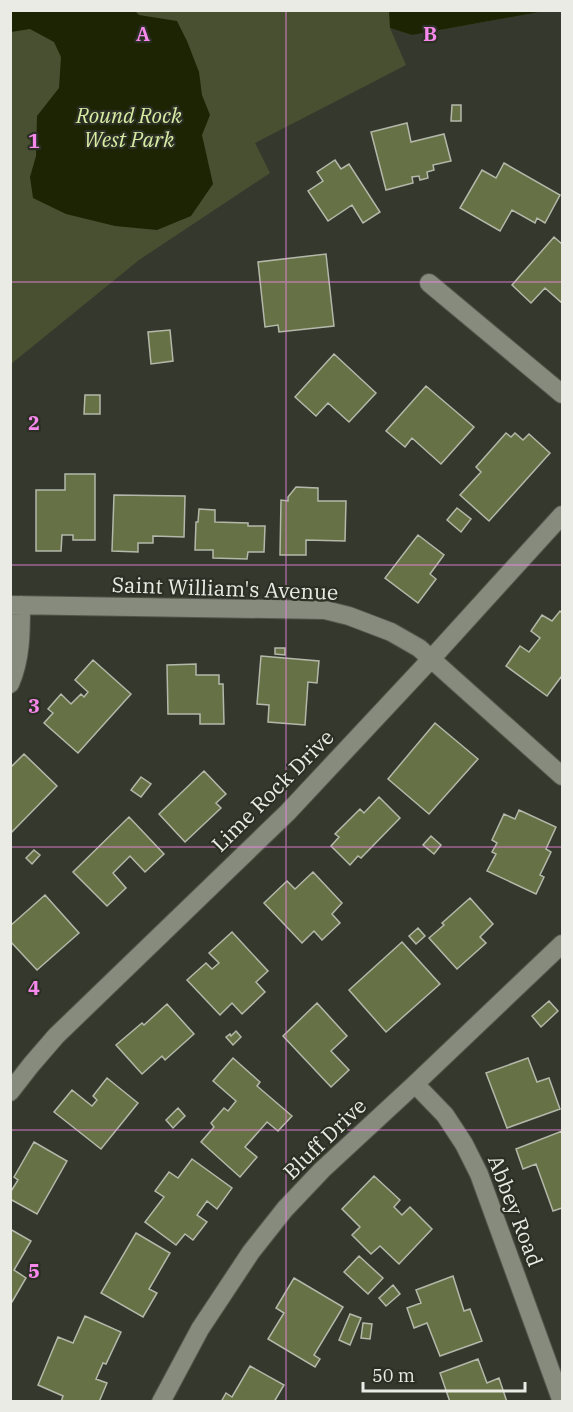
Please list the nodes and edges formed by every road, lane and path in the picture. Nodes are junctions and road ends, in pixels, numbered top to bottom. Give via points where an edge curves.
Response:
1 (429, 283) dead end
2 (562, 394) edge
3 (562, 515) edge
4 (16, 605) edge
5 (432, 658) junction
6 (10, 684) edge
7 (562, 776) edge
8 (562, 944) edge
9 (416, 1084) junction
10 (10, 1092) edge
11 (161, 1401) edge
12 (562, 1401) edge

1 - 2 street
3 - 5 street, Lime Rock Drive
4 - 5 street, Saint William's Avenue via 325,610 391,632
4 - 6 street via 20,651
5 - 7 street, Saint William's Avenue
5 - 10 street, Lime Rock Drive via 288,812 56,1036
8 - 9 street, Bluff Drive
9 - 11 street, Bluff Drive via 322,1170 278,1218 200,1329
9 - 12 street, Abbey Road via 445,1116 479,1174

